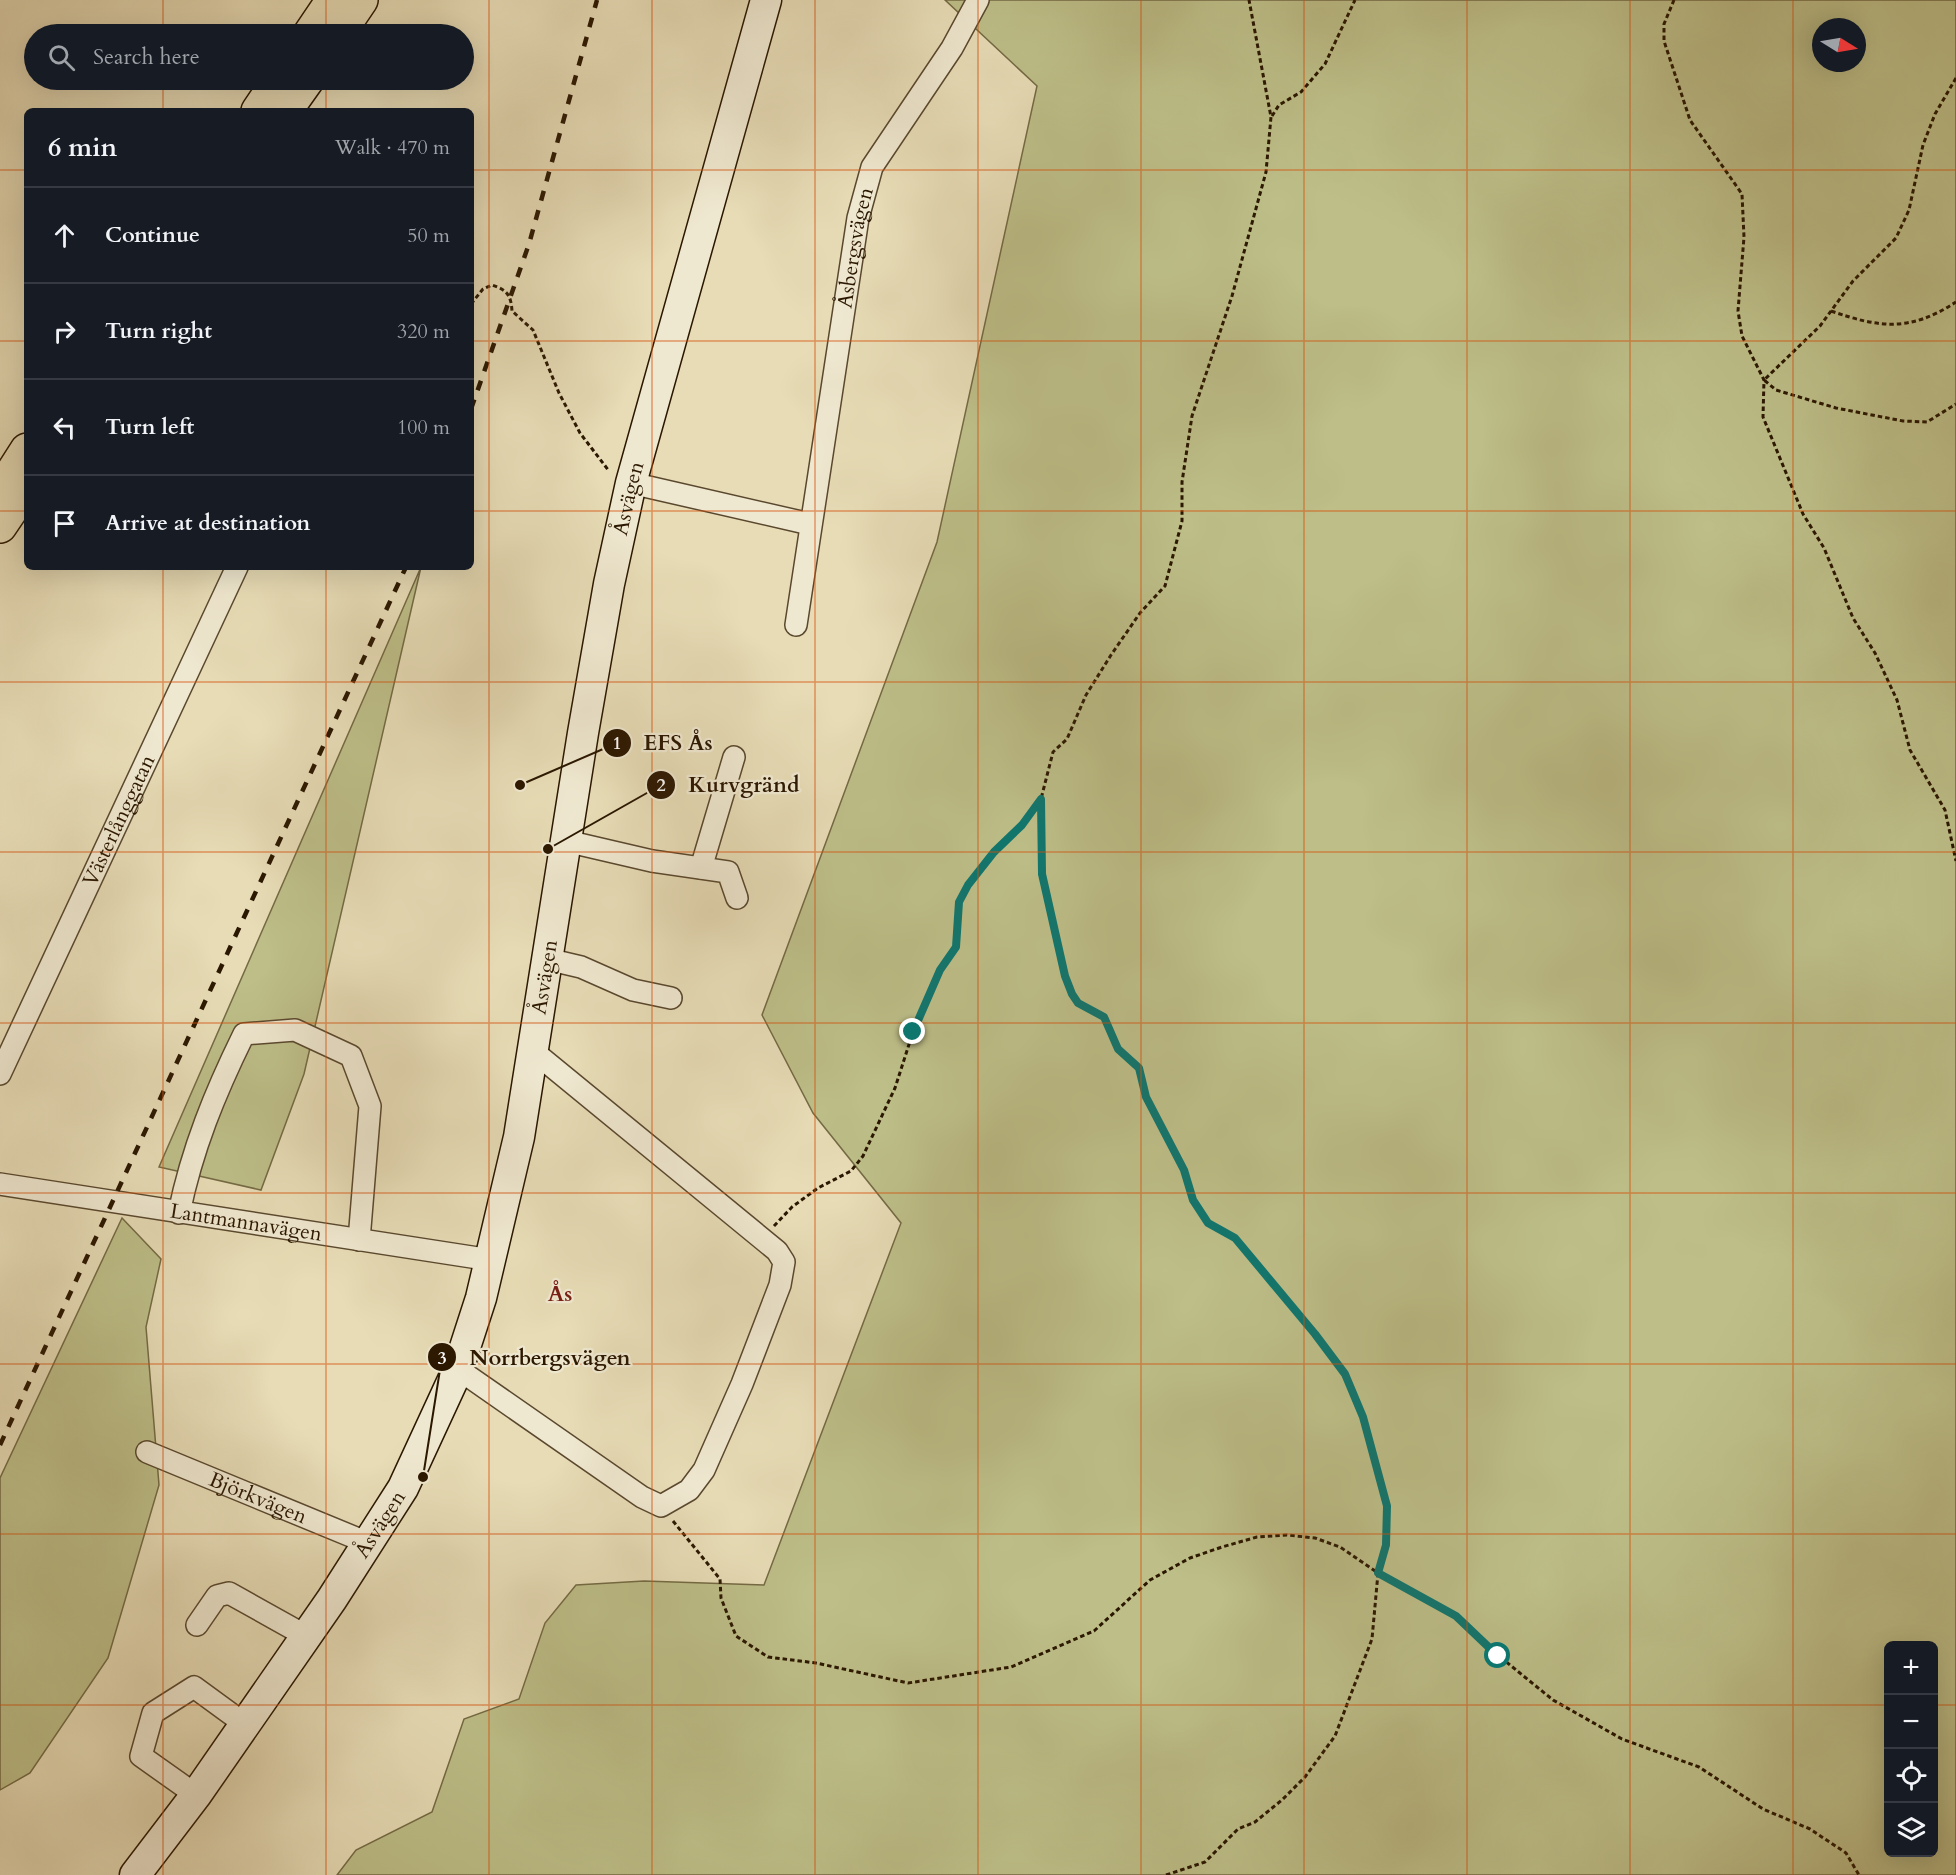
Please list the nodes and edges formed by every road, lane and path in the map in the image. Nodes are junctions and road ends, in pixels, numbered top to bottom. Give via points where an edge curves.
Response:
1 (333, 0) edge
2 (361, 0) edge
3 (766, 0) edge
4 (978, 0) edge
5 (1249, 0) edge
6 (1354, 0) edge
7 (1674, 0) edge
8 (317, 24) edge
9 (345, 24) edge
10 (1956, 78) edge
11 (272, 90) edge
12 (300, 90) edge
13 (260, 108) edge
14 (287, 108) edge
15 (1272, 117) junction
16 (474, 300) edge
17 (1956, 302) edge
18 (1831, 310) junction
19 (1764, 380) junction
20 (1956, 404) edge
21 (24, 455) edge
22 (631, 483) junction
23 (24, 490) edge
24 (0, 492) edge
25 (810, 524) junction
26 (0, 526) edge
27 (236, 570) edge
28 (796, 625) dead end
29 (734, 757) dead end
30 (1041, 799) junction
31 (566, 842) junction
32 (1956, 861) edge
33 (701, 868) junction
34 (737, 898) dead end
35 (547, 959) junction
36 (671, 998) dead end
37 (533, 1051) junction
38 (0, 1074) edge
39 (0, 1184) edge
40 (179, 1213) junction
41 (763, 1238) junction
42 (359, 1240) junction
43 (491, 1260) junction
44 (458, 1369) junction
45 (147, 1452) dead end
46 (661, 1506) junction
47 (368, 1543) junction
48 (1378, 1573) junction
49 (197, 1625) dead end
50 (306, 1636) junction
51 (246, 1725) junction
52 (196, 1795) junction
53 (135, 1875) edge
54 (1166, 1875) edge
55 (1858, 1875) edge

1 - 8 highway
2 - 9 highway
3 - 22 street, Åsvägen
4 - 25 street, Åsbergsvägen via 952,48 872,167 858,218
5 - 15 path
6 - 15 path via 1325,64 1301,92 1279,105
7 - 19 path via 1664,24 1664,41 1690,120 1742,195 1744,237 1738,311 1742,336
10 - 18 path via 1923,145 1909,210 1896,238 1853,281
11 - 13 highway
12 - 14 highway
15 - 30 path via 1266,172 1232,296 1192,416 1182,482 1182,521 1165,586 1140,613 1086,695 1067,739 1053,752
16 - 22 path via 492,285 505,290 512,311 533,330 580,433 614,478
17 - 18 path via 1938,314 1883,326
18 - 19 path via 1820,326
19 - 20 path via 1776,390 1836,408 1903,421 1927,422
19 - 32 path via 1763,417 1779,458 1803,514 1824,548 1853,618 1897,700 1910,750 1945,810
21 - 24 highway
22 - 25 street
22 - 31 street, Åsvägen via 607,595
23 - 26 highway
25 - 28 street, Åsbergsvägen
27 - 38 street, Västerlånggatan
29 - 33 street
30 - 41 path via 1022,825 994,852 959,902 956,947 940,970 913,1032 895,1088 863,1156 851,1171 818,1188 792,1208
30 - 48 path via 1042,874 1072,994 1078,1003 1104,1017 1118,1049 1139,1068 1146,1097 1184,1170 1193,1200 1208,1223 1235,1238 1345,1374 1363,1417 1387,1506 1386,1545
31 - 33 street
31 - 35 street, Åsvägen
33 - 34 street via 728,872
35 - 36 street via 581,967 633,990
35 - 37 street, Åsvägen
37 - 41 street
37 - 43 street, Åsvägen via 519,1137
39 - 40 street, Lantmannavägen
40 - 42 street, Lantmannavägen
40 - 42 street via 189,1164 244,1034 295,1030 351,1056 370,1106
41 - 46 street via 784,1262 780,1284 704,1470 688,1490
42 - 43 street, Lantmannavägen
43 - 44 street, Åsvägen
44 - 46 street via 642,1497
44 - 47 street, Åsvägen via 402,1488
45 - 47 street, Björkvägen
46 - 48 path via 720,1579 722,1598 736,1636 768,1657 908,1683 1011,1667 1094,1631 1150,1580 1190,1558 1257,1537 1315,1538 1340,1546
47 - 50 street, Åsvägen
48 - 54 path via 1372,1639 1335,1736 1305,1777 1282,1800 1255,1822 1238,1829 1204,1862
48 - 55 path via 1456,1616 1553,1700 1622,1739 1699,1767 1763,1809 1810,1829 1846,1853
49 - 50 street via 218,1596 229,1593
50 - 51 street, Åsvägen
51 - 52 street, Åsvägen
51 - 52 street via 194,1687 153,1713 141,1756
52 - 53 street, Åsvägen

